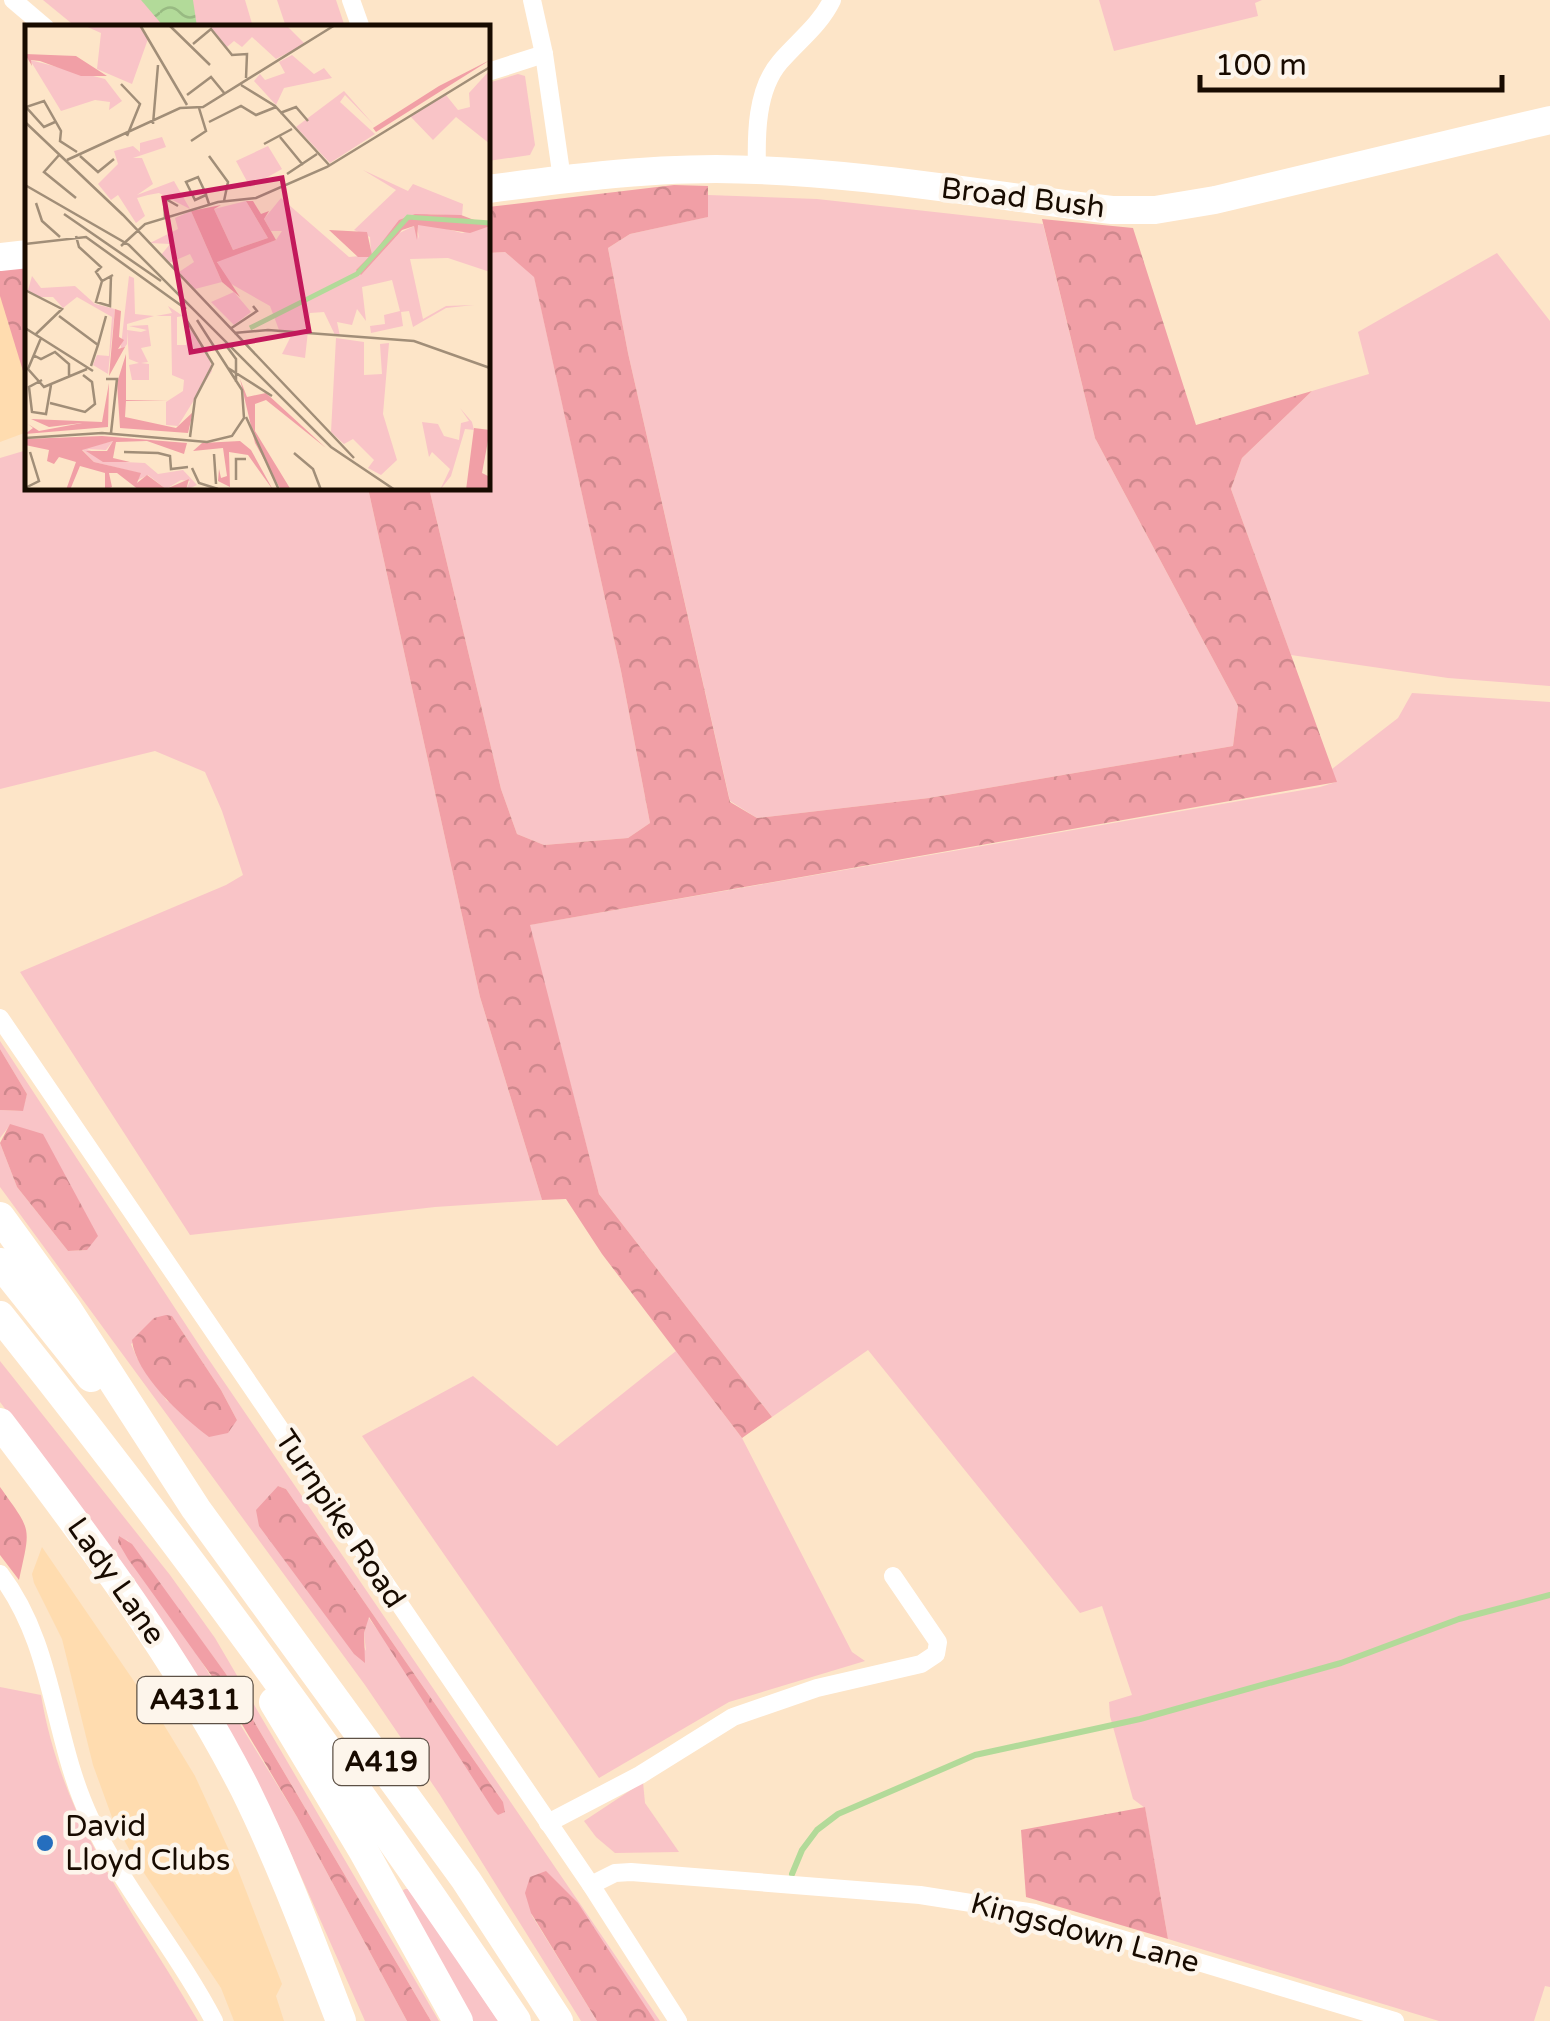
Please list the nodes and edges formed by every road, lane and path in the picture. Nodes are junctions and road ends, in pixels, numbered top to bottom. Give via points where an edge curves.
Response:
1 (13, 0) edge
2 (351, 0) edge
3 (532, 0) edge
4 (832, 0) edge
5 (42, 25) edge
6 (360, 25) edge
7 (544, 54) junction
8 (490, 71) edge
9 (1550, 120) edge
10 (757, 170) junction
11 (562, 179) junction
12 (490, 190) edge
13 (25, 254) edge
14 (0, 257) edge
15 (0, 1018) edge
16 (0, 1217) edge
17 (0, 1263) edge
18 (0, 1316) edge
19 (0, 1423) edge
20 (196, 1509) junction
21 (177, 1542) junction
22 (0, 1574) edge
23 (893, 1576) dead end
24 (548, 1822) junction
25 (591, 1885) junction
26 (214, 2021) edge
27 (341, 2021) edge
28 (458, 2021) edge
29 (516, 2021) edge
30 (558, 2021) edge
31 (678, 2021) edge
32 (1395, 2021) edge

1 - 5 street
2 - 6 street
3 - 7 street
4 - 10 street via 772,72 760,115
7 - 8 street
7 - 11 street
9 - 10 main road, Broad Bush via 1155,210
10 - 11 main road, Broad Bush
11 - 12 main road, Broad Bush
13 - 14 main road
15 - 24 street, Turnpike Road
16 - 20 main road, A419
17 - 20 main road, A419
18 - 21 main road, A419
19 - 27 main road, Lady Lane / A4311 via 109,1569 206,1718 280,1864
20 - 30 main road, A419 via 466,1880
21 - 28 main road, A419
21 - 29 main road, A419 via 357,1787
22 - 26 street via 44,1658 88,1815
23 - 24 street via 938,1642 936,1654 921,1664 817,1688 733,1717
24 - 25 street, Turnpike Road
25 - 31 street, Turnpike Road
25 - 32 street, Kingsdown Lane via 631,1872 962,1900 1070,1922

